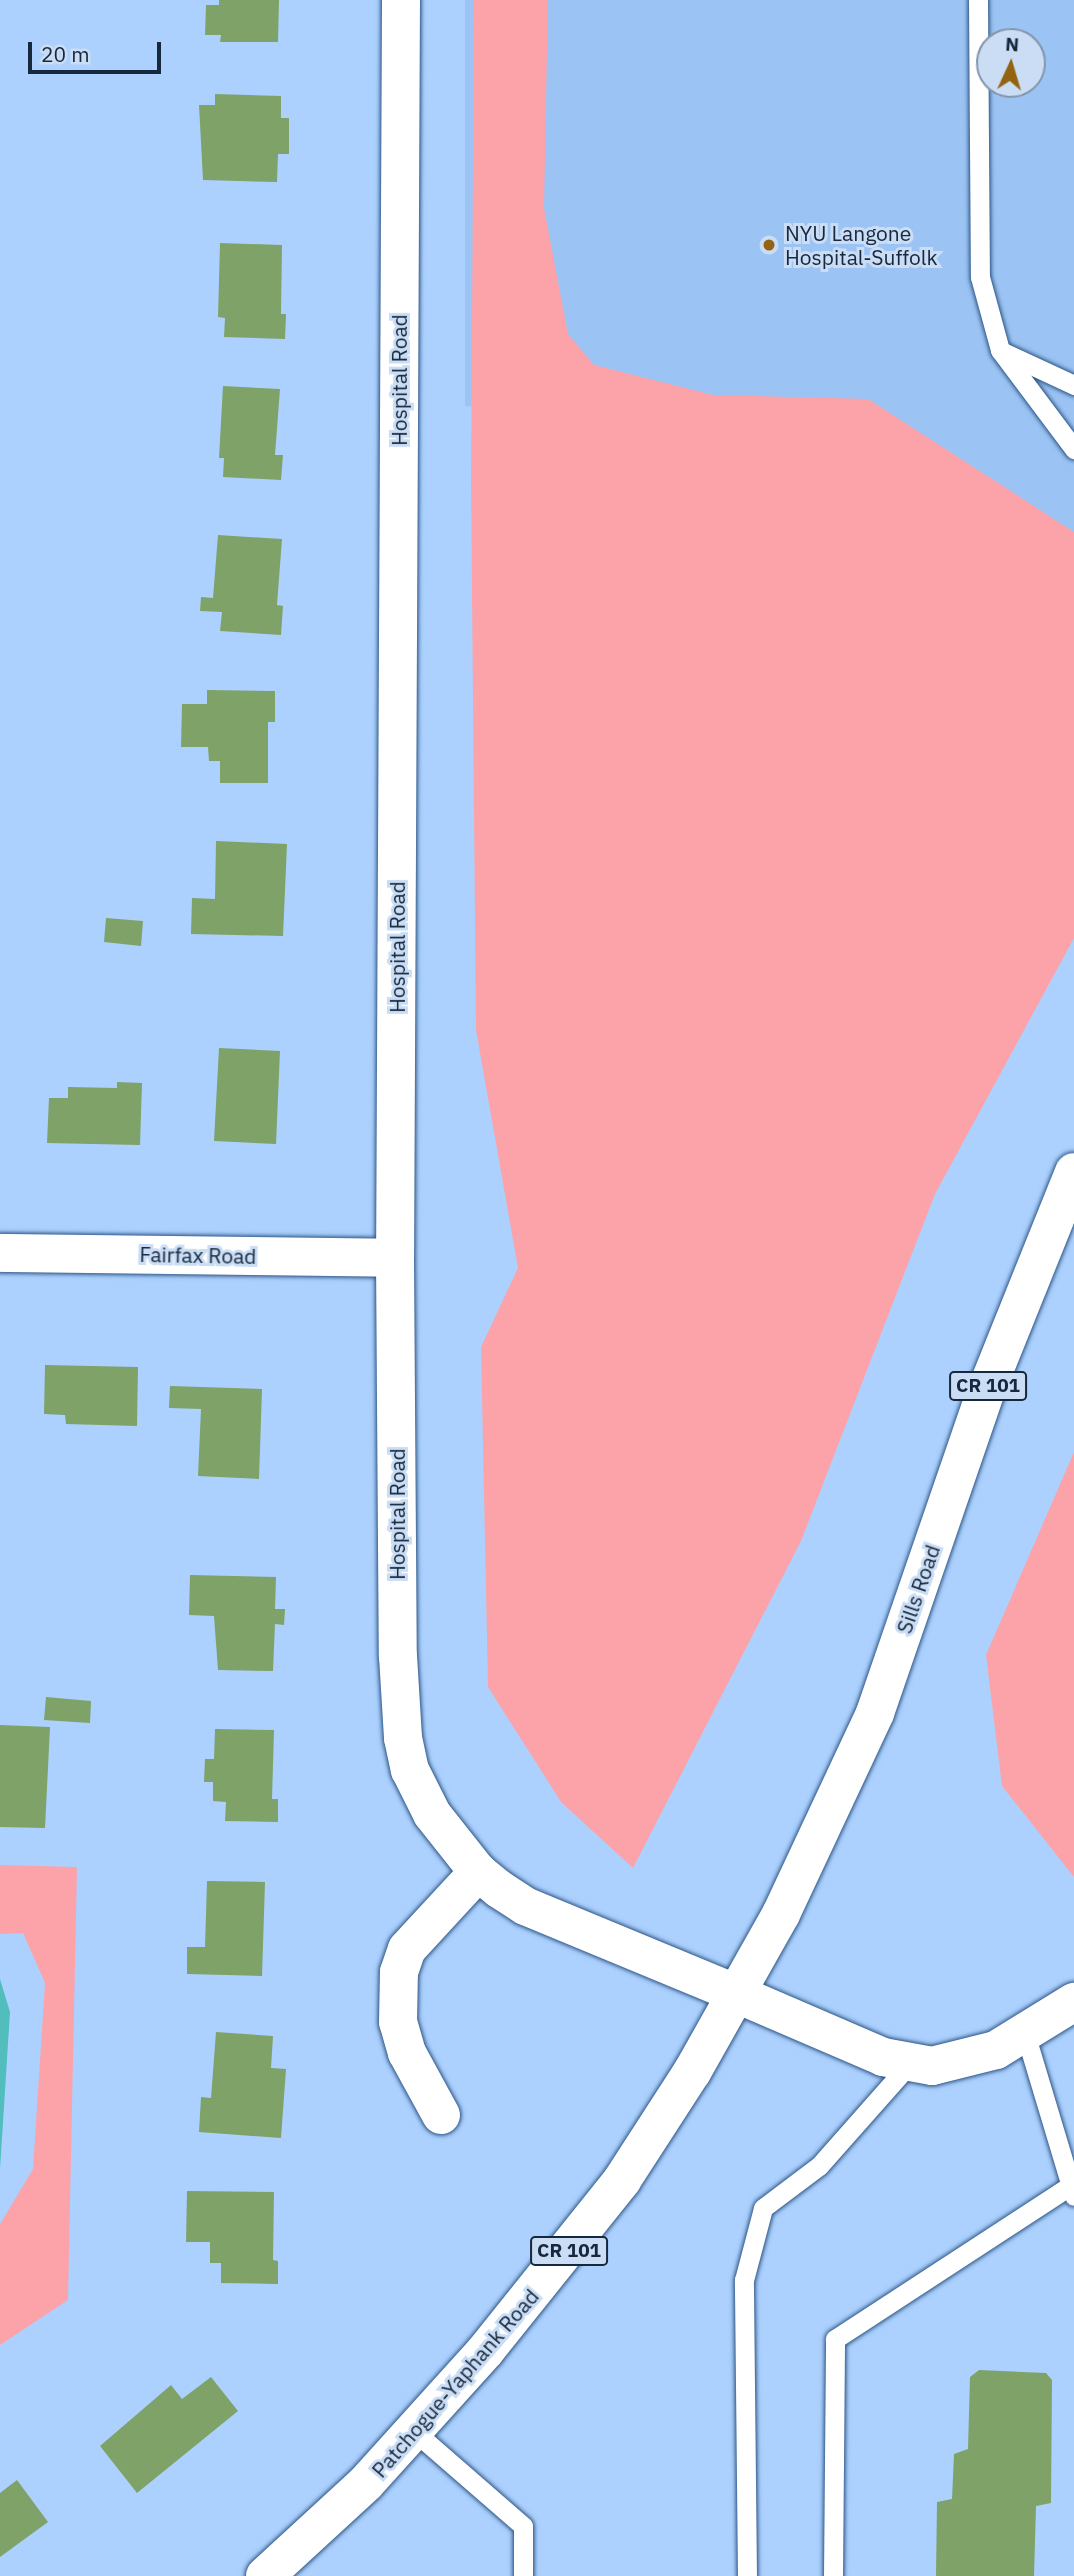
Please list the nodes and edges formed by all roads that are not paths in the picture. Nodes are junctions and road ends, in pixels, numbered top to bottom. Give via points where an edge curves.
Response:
1 (401, 0) edge
2 (978, 0) edge
3 (1000, 350) junction
4 (1074, 385) edge
5 (1074, 449) edge
6 (1074, 1172) edge
7 (0, 1253) edge
8 (395, 1258) junction
9 (478, 1872) junction
10 (737, 1994) junction
11 (1074, 2002) edge
12 (1025, 2033) junction
13 (910, 2063) junction
14 (441, 2115) dead end
15 (1073, 2191) edge
16 (415, 2432) junction
17 (265, 2576) edge
18 (523, 2576) edge
19 (747, 2576) edge
20 (833, 2576) edge

1 - 8 street, Hospital Road
2 - 3 lane via 979,277
3 - 4 lane
3 - 5 lane
6 - 10 street, Sills Road / CR 101 via 986,1391 875,1713 830,1816
7 - 8 street, Fairfax Road
8 - 9 street, Hospital Road via 398,1657 403,1738 410,1769 432,1814
9 - 10 street, Hospital Road via 524,1906
9 - 14 street via 407,1949 399,1972 398,2022 407,2053
10 - 13 street, Hospital Road via 883,2057
10 - 16 street, Patchogue-Yaphank Road / CR 101 via 622,2180 566,2256
11 - 12 street, Hospital Road
12 - 13 street, Hospital Road via 996,2050 949,2065
12 - 15 lane
13 - 19 lane via 819,2166 763,2208 744,2280
15 - 20 lane via 835,2339
16 - 17 street, Patchogue-Yaphank Road / CR 101
16 - 18 lane via 523,2526

